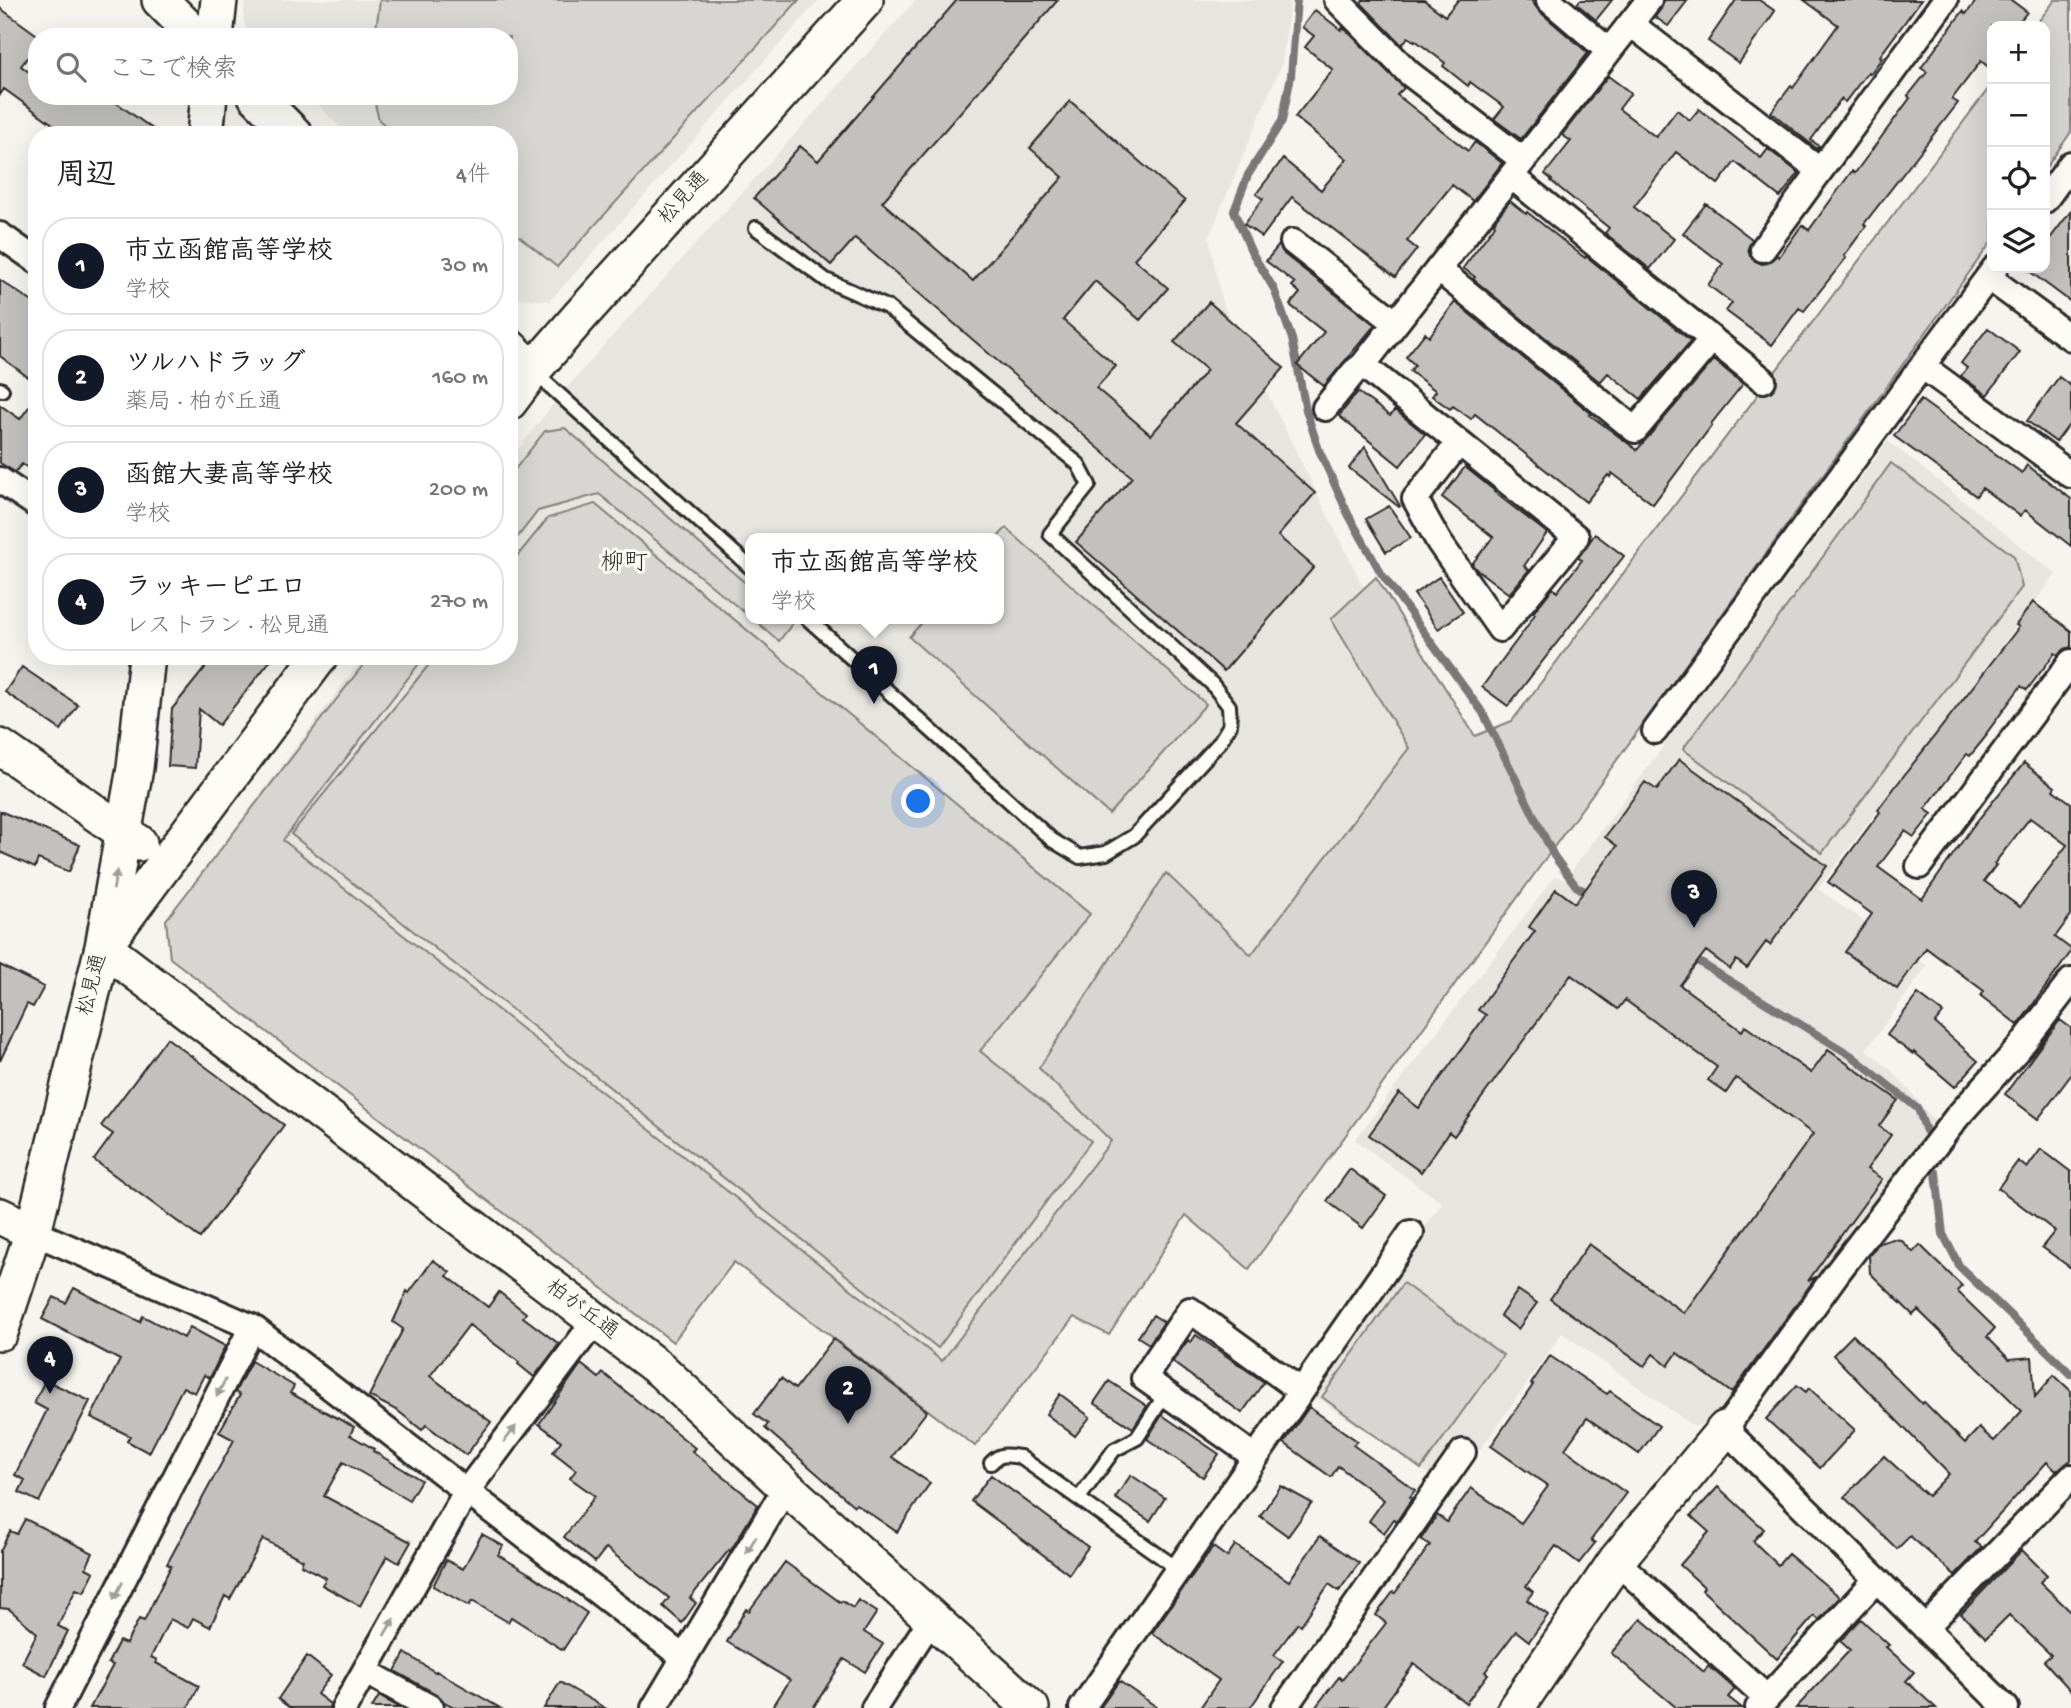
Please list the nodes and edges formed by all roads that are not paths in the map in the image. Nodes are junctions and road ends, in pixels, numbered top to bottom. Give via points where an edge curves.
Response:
1 (160, 0) edge
2 (219, 0) edge
3 (865, 0) edge
4 (1338, 0) edge
5 (1549, 0) edge
6 (1649, 0) edge
7 (1945, 0) edge
8 (1630, 24) junction
9 (188, 28) edge
10 (216, 28) edge
11 (1609, 51) junction
12 (208, 105) edge
13 (266, 105) edge
14 (206, 126) edge
15 (286, 126) edge
16 (2071, 164) edge
17 (1517, 168) junction
18 (1819, 170) junction
19 (2050, 193) edge
20 (756, 228) dead end
21 (0, 235) edge
22 (1293, 242) dead end
23 (1763, 249) dead end
24 (28, 255) edge
25 (1438, 268) junction
26 (1991, 273) edge
27 (1396, 323) junction
28 (2071, 338) edge
29 (1712, 339) junction
30 (521, 359) edge
31 (1363, 365) junction
32 (1922, 366) junction
33 (1763, 380) dead end
34 (1325, 408) dead end
35 (1460, 443) junction
36 (2071, 475) edge
37 (0, 480) edge
38 (28, 499) edge
39 (745, 562) edge
40 (814, 624) edge
41 (2071, 662) edge
42 (146, 665) edge
43 (313, 665) edge
44 (1655, 731) dead end
45 (0, 747) edge
46 (124, 832) junction
47 (165, 861) junction
48 (1919, 866) dead end
49 (103, 947) junction
50 (2067, 994) edge
51 (0, 1216) edge
52 (33, 1232) junction
53 (1411, 1233) dead end
54 (595, 1321) junction
55 (252, 1327) junction
56 (0, 1332) edge
57 (1301, 1391) junction
58 (1166, 1393) junction
59 (1725, 1429) junction
60 (1463, 1452) dead end
61 (1255, 1457) junction
62 (990, 1463) dead end
63 (2071, 1477) edge
64 (786, 1487) junction
65 (466, 1492) junction
66 (1079, 1498) junction
67 (1616, 1561) junction
68 (1178, 1569) junction
69 (1876, 1580) junction
70 (932, 1618) junction
71 (1925, 1628) junction
72 (684, 1658) junction
73 (365, 1671) junction
74 (1762, 1703) edge
75 (1018, 1704) edge
76 (58, 1708) edge
77 (344, 1708) edge
78 (430, 1708) edge
79 (654, 1708) edge
80 (874, 1708) edge
81 (1082, 1708) edge
82 (1284, 1708) edge
83 (1516, 1708) edge
84 (2006, 1708) edge

1 - 9 street
2 - 10 street
3 - 30 street, 松見通 via 581,314
4 - 17 street via 1409,73
5 - 11 street
6 - 8 street
7 - 18 street
8 - 11 street
8 - 18 street
11 - 17 street
12 - 14 street
13 - 15 street
16 - 19 street
17 - 25 street
17 - 29 street
18 - 23 street
20 - 40 lane via 826,280 887,307 1078,464 1089,485 1050,534 1212,684 1229,706 1230,724 1219,743 1134,836 1106,853 1080,857 1052,840
21 - 24 street
22 - 27 street
25 - 27 street
25 - 29 street via 1635,430
26 - 28 street
26 - 32 street
27 - 31 street
29 - 33 street
30 - 39 lane
31 - 34 street
31 - 35 street
32 - 36 street
32 - 44 street
35 - 35 street via 1576,537 1500,629 1415,499
37 - 38 street
41 - 48 street
42 - 46 street
43 - 47 street, 松見通
45 - 46 street
46 - 47 street
49 -> 46 street
47 - 49 street, 松見通
49 - 52 street, 松見通
49 - 54 street, 柏が丘通
50 - 59 street via 1957,1117
51 - 52 street
52 - 55 street
52 - 56 street, 松見通
53 - 57 street
54 - 64 street, 柏が丘通 via 661,1370
65 -> 54 street
55 - 65 street
55 -> 76 street
57 - 58 street via 1190,1310 1144,1378
57 - 61 street
58 - 61 street
58 - 66 lane via 1137,1438 1114,1450
59 - 67 street
59 - 69 street
60 - 82 street
61 - 68 street
62 - 66 lane via 1004,1454 1020,1457
63 - 71 street
64 - 70 street, 柏が丘通
64 -> 72 street
65 - 72 street
73 -> 65 street
66 - 68 lane
67 - 74 street
67 - 83 street
68 - 81 street
69 - 71 street
69 - 74 street
70 - 75 street, 柏が丘通
70 - 80 street
71 - 84 street
72 - 79 street
73 - 77 street
73 - 78 street

